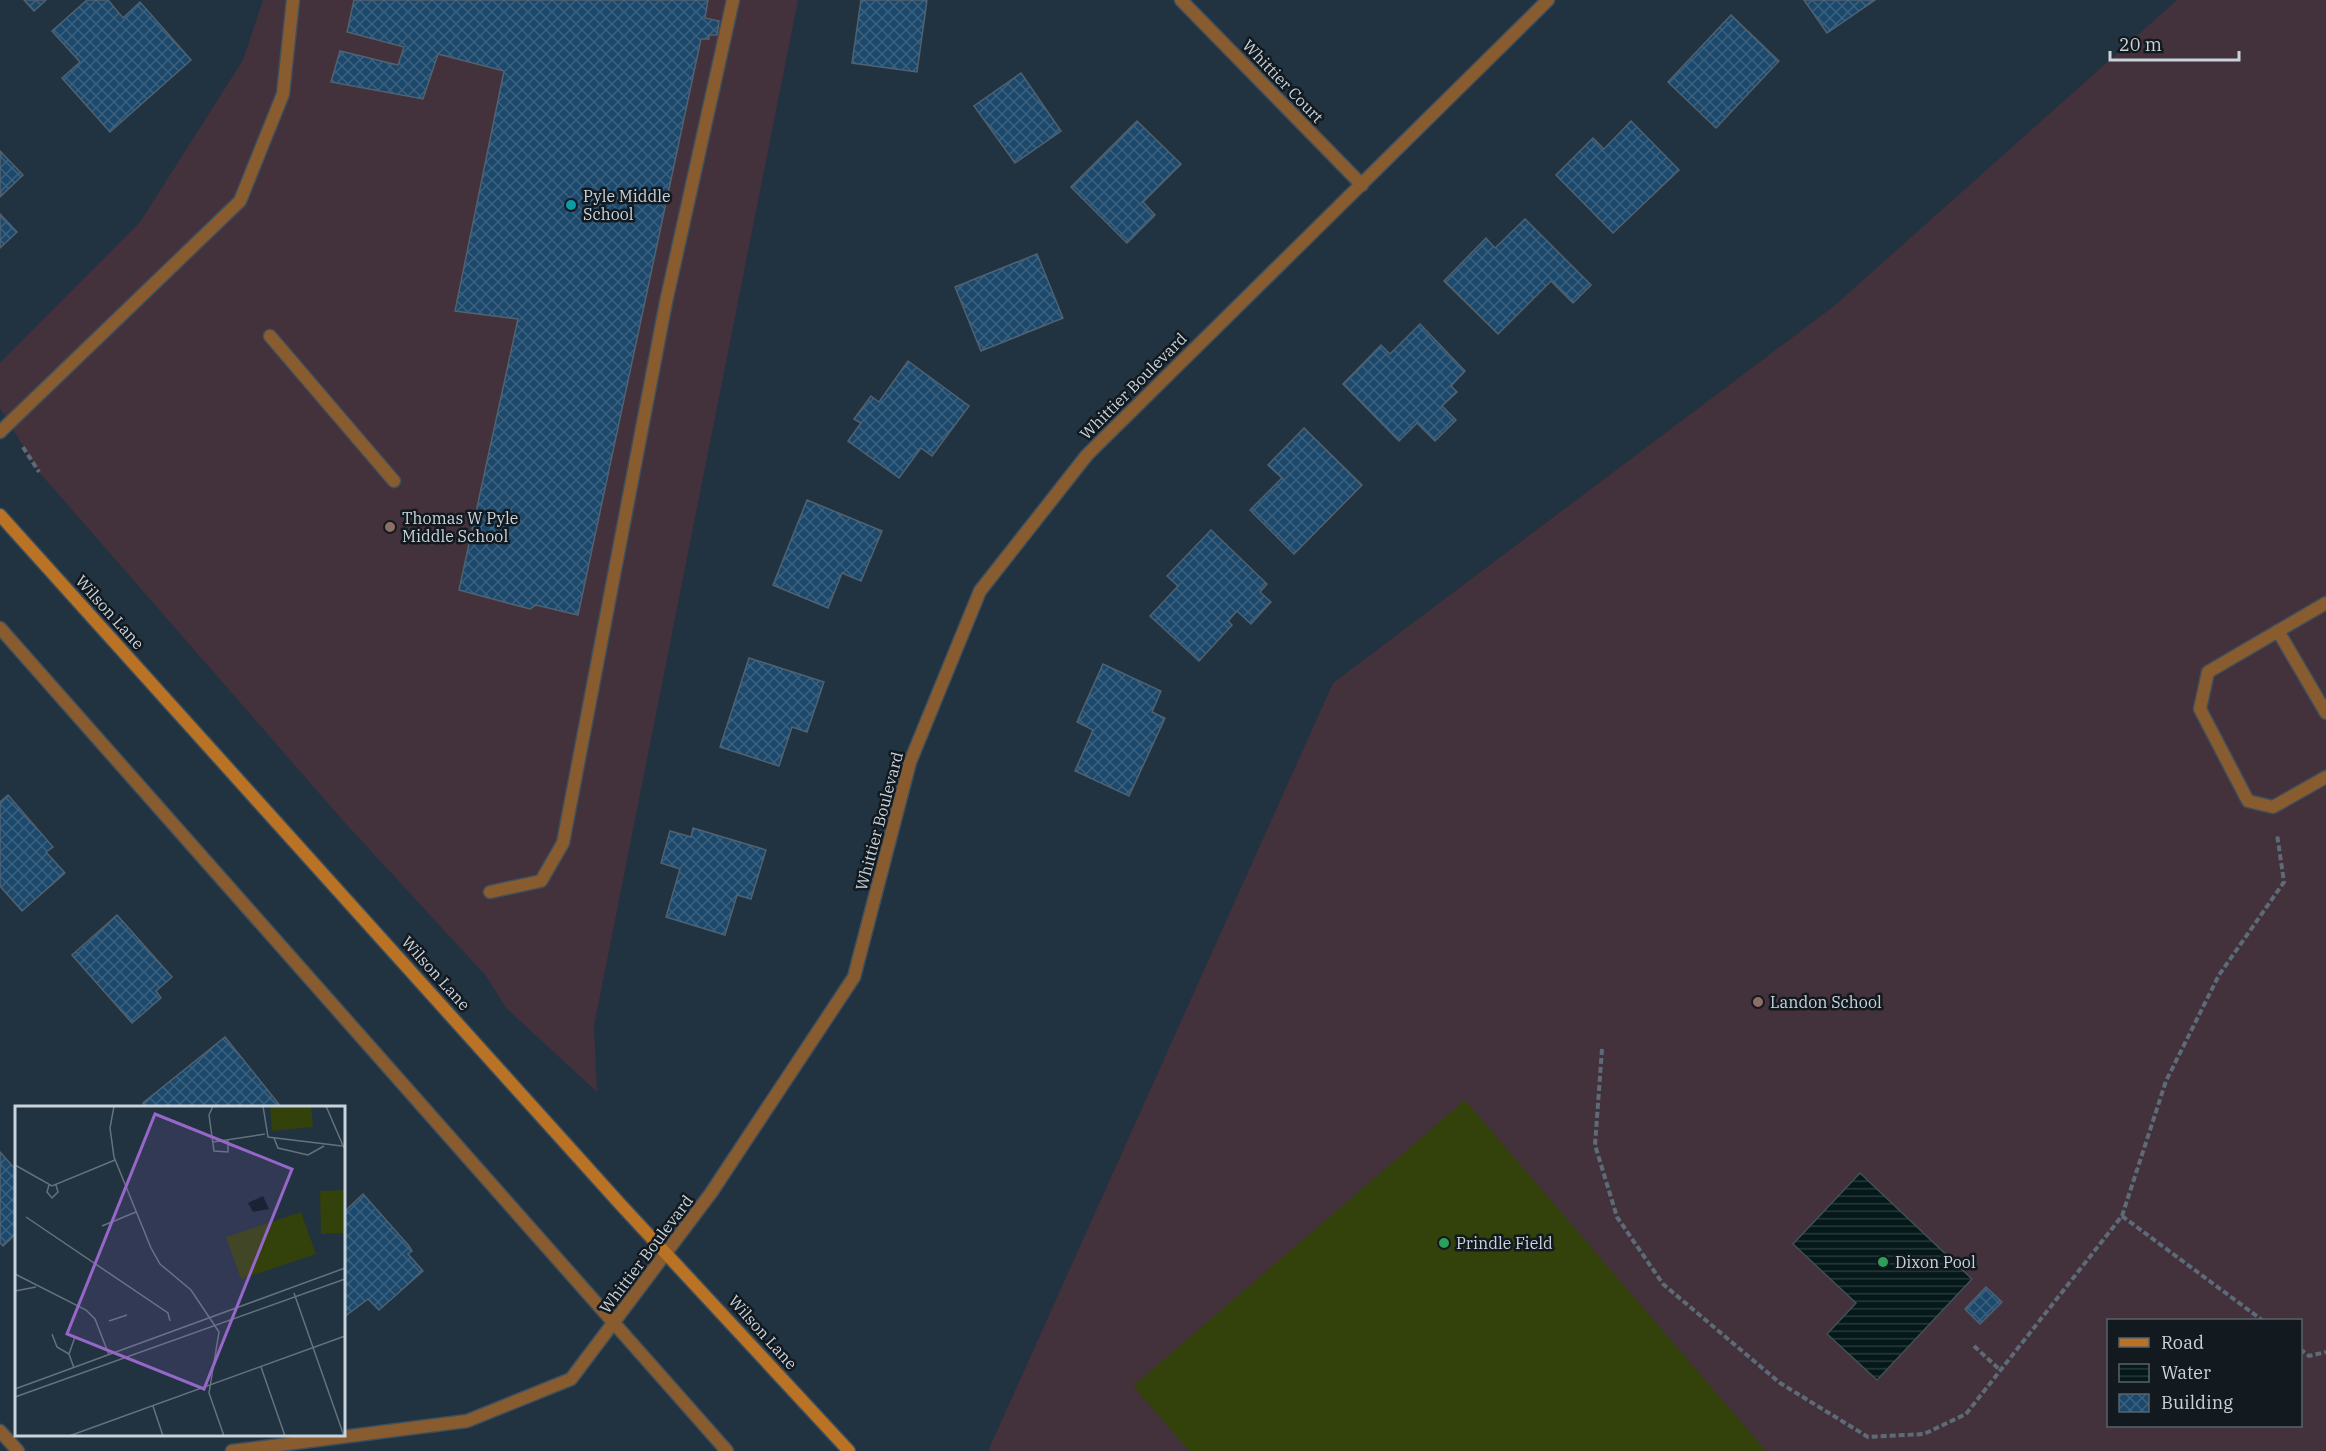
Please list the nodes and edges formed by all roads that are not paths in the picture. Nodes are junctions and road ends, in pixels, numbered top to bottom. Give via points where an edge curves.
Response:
1 (293, 0) edge
2 (733, 0) edge
3 (1181, 0) edge
4 (1548, 0) edge
5 (1362, 185) junction
6 (270, 336) dead end
7 (0, 432) edge
8 (394, 481) dead end
9 (0, 515) edge
10 (2326, 603) edge
11 (0, 627) edge
12 (2278, 631) junction
13 (2326, 713) edge
14 (2326, 777) edge
15 (490, 892) dead end
16 (668, 1252) junction
17 (615, 1323) junction
18 (0, 1431) edge
19 (18, 1451) edge
20 (232, 1451) edge
21 (727, 1451) edge
22 (849, 1451) edge

1 - 7 street via 283,94 240,201
2 - 15 street via 666,302 563,843 541,881
3 - 5 street, Whittier Court
4 - 5 street, Whittier Boulevard
5 - 16 street, Whittier Boulevard via 1088,455 980,591 910,762 854,977
6 - 8 street
9 - 16 main road, Wilson Lane via 621,1205
10 - 12 street
11 - 17 street
12 - 13 street
12 - 14 street via 2208,672 2200,709 2248,801 2273,807
16 - 17 street, Whittier Boulevard
16 - 22 main road, Wilson Lane
17 - 20 street, Whittier Boulevard via 571,1379 467,1421
17 - 21 street
18 - 19 street

